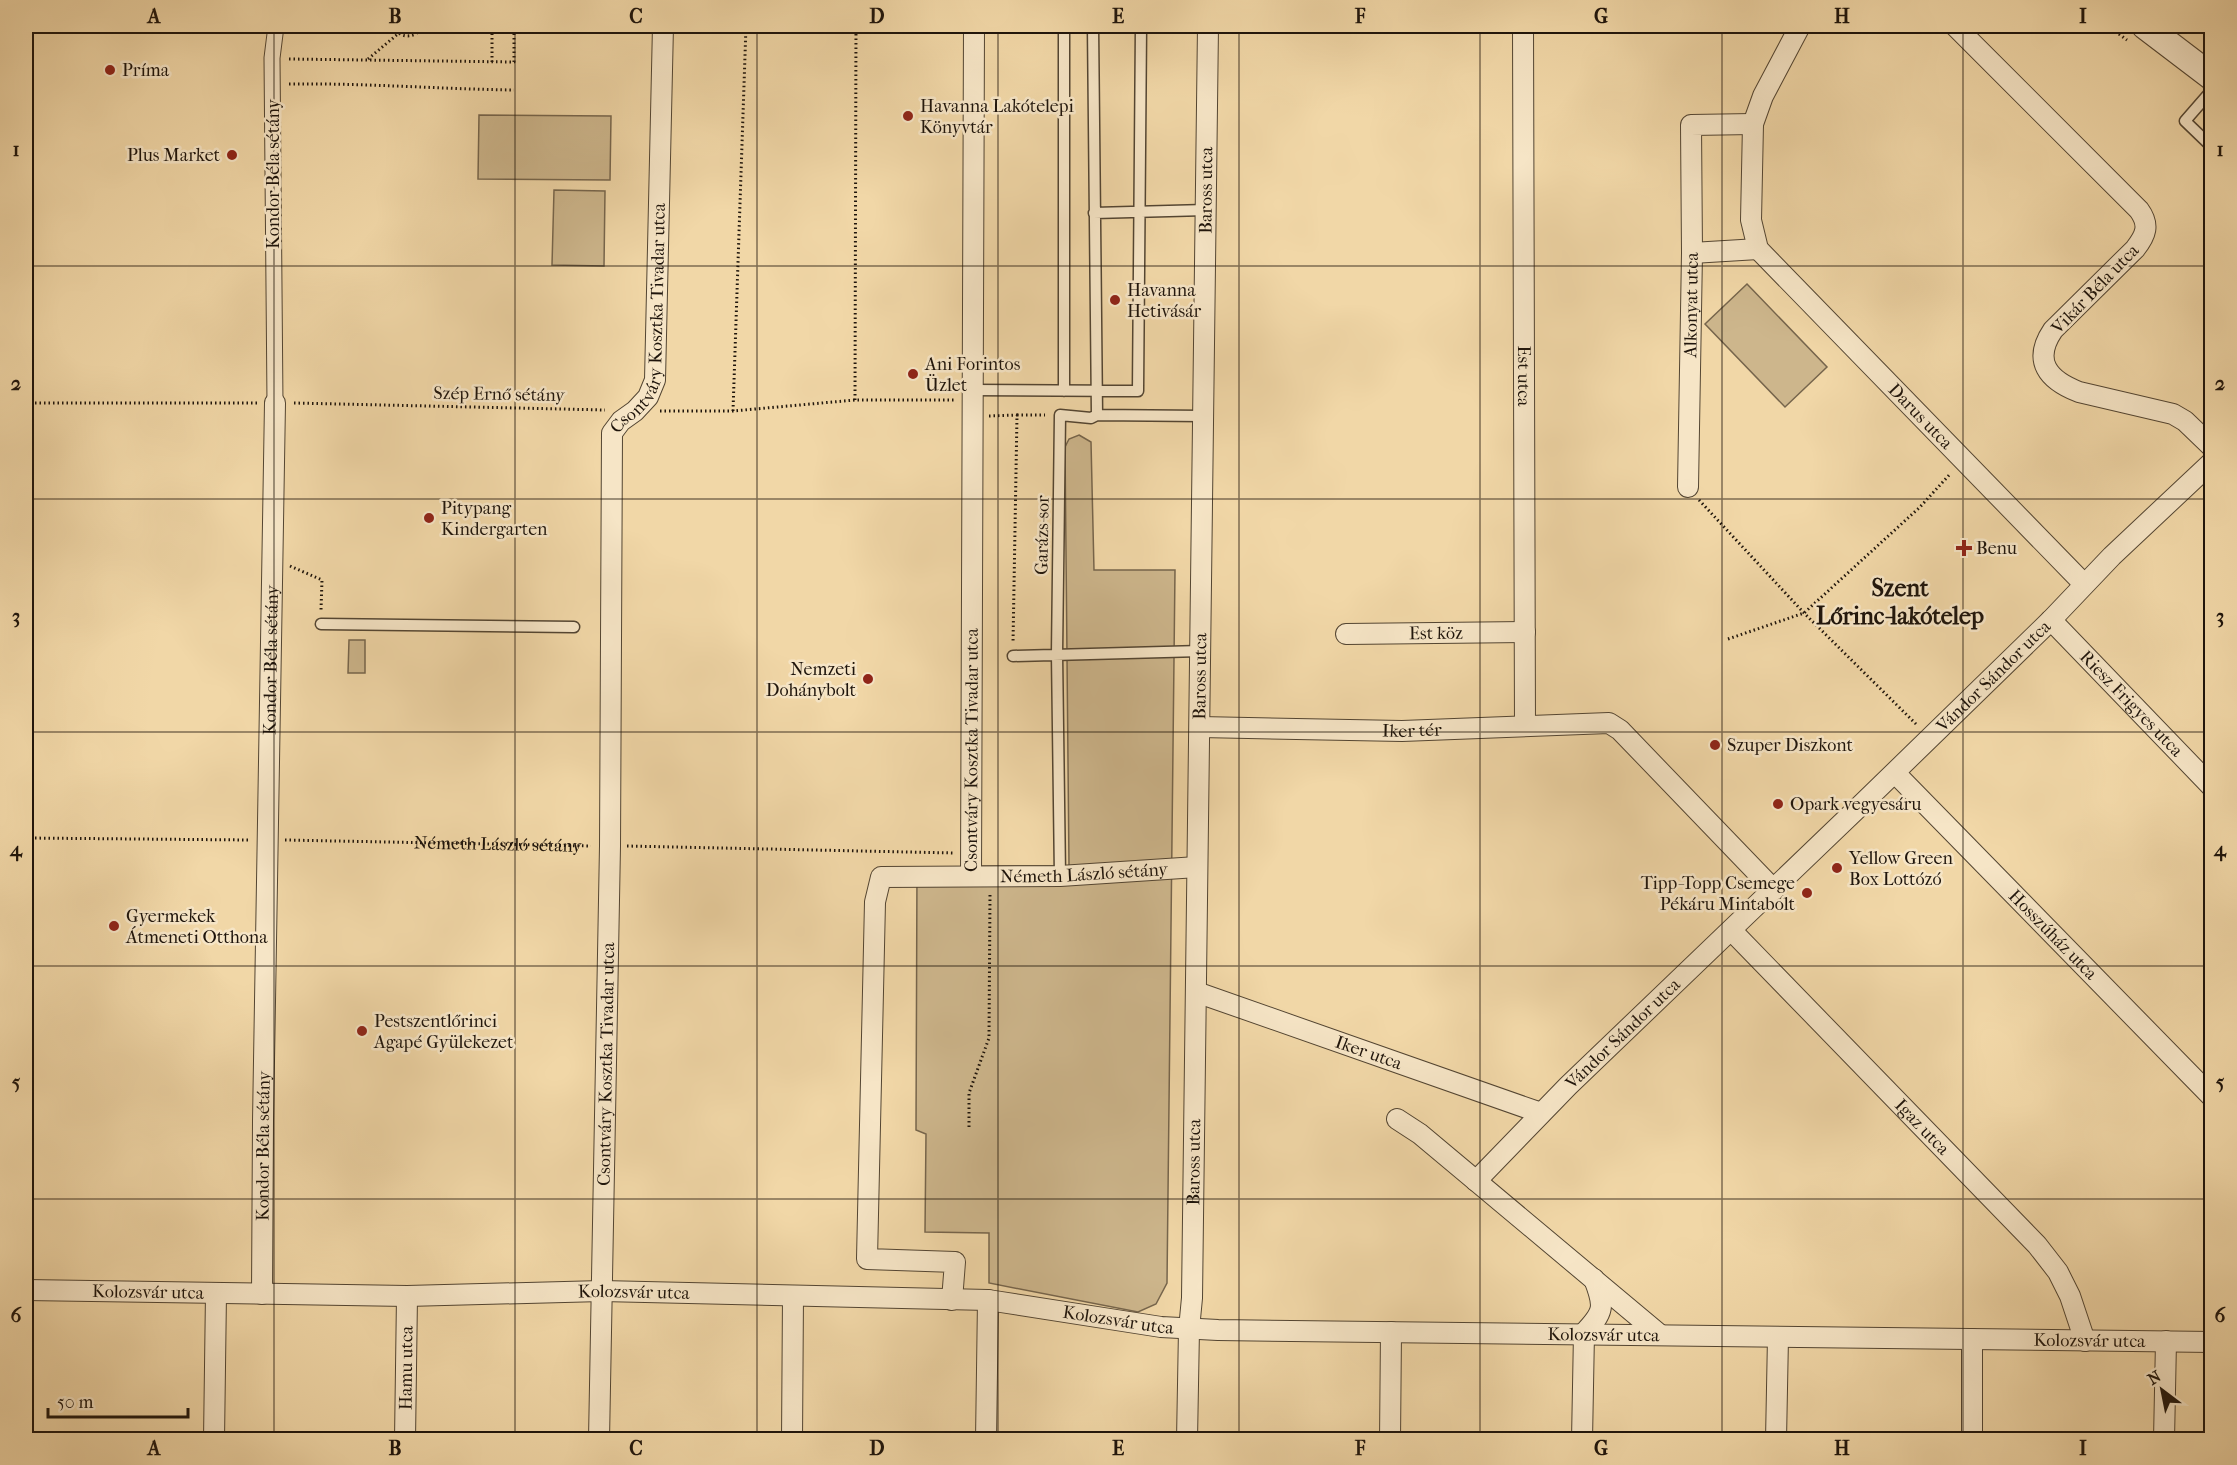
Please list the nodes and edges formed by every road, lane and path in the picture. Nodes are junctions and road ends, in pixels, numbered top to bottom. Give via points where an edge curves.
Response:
1 (276, 26) edge
2 (394, 26) edge
3 (422, 26) edge
4 (492, 26) edge
5 (514, 26) edge
6 (663, 26) edge
7 (746, 26) edge
8 (856, 26) edge
9 (974, 26) edge
10 (1064, 26) edge
11 (1093, 26) edge
12 (1141, 26) edge
13 (1208, 26) edge
14 (1523, 26) edge
15 (1800, 26) edge
16 (1954, 26) edge
17 (2145, 26) edge
18 (399, 33) junction
19 (272, 58) junction
20 (367, 60) junction
21 (492, 62) junction
22 (2211, 77) edge
23 (272, 84) junction
24 (514, 90) dead end
25 (2211, 90) edge
26 (1753, 124) junction
27 (2211, 147) edge
28 (1206, 210) junction
29 (1094, 213) junction
30 (1140, 213) junction
31 (1758, 249) junction
32 (1692, 253) junction
33 (1064, 391) junction
34 (1096, 391) junction
35 (855, 400) junction
36 (26, 403) edge
37 (275, 403) junction
38 (972, 403) junction
39 (635, 411) junction
40 (733, 411) junction
41 (1017, 415) junction
42 (1060, 415) junction
43 (1097, 415) junction
44 (1203, 416) junction
45 (2211, 447) edge
46 (1962, 460) junction
47 (2211, 462) edge
48 (1688, 488) joint
49 (272, 559) junction
50 (2084, 584) junction
51 (1804, 613) junction
52 (2051, 620) junction
53 (321, 624) joint
54 (574, 627) dead end
55 (1525, 632) junction
56 (1346, 634) dead end
57 (1728, 639) dead end
58 (1201, 651) junction
59 (1057, 654) junction
60 (1013, 656) joint
61 (1525, 725) junction
62 (1200, 727) junction
63 (1930, 738) junction
64 (1895, 773) junction
65 (2211, 787) edge
66 (26, 838) edge
67 (267, 840) junction
68 (610, 846) junction
69 (971, 854) junction
70 (1197, 867) junction
71 (971, 876) junction
72 (1060, 876) junction
73 (1774, 890) junction
74 (1732, 931) junction
75 (1196, 992) junction
76 (2211, 1097) edge
77 (1541, 1113) junction
78 (1397, 1119) dead end
79 (969, 1127) dead end
80 (1476, 1182) junction
81 (1594, 1279) junction
82 (26, 1290) edge
83 (602, 1291) junction
84 (216, 1293) junction
85 (262, 1294) junction
86 (407, 1296) junction
87 (794, 1296) junction
88 (952, 1300) junction
89 (988, 1300) junction
90 (1189, 1329) junction
91 (1391, 1332) junction
92 (1584, 1334) junction
93 (1659, 1334) junction
94 (1778, 1337) junction
95 (1972, 1339) junction
96 (2085, 1341) junction
97 (2166, 1341) junction
98 (2211, 1342) edge
99 (214, 1440) edge
100 (405, 1440) edge
101 (599, 1440) edge
102 (792, 1440) edge
103 (986, 1440) edge
104 (1187, 1440) edge
105 (1390, 1440) edge
106 (1582, 1440) edge
107 (1776, 1440) edge
108 (1972, 1440) edge
109 (2164, 1440) edge

1 - 19 street, Kondor Béla sétány
2 - 18 path
3 - 18 path via 412,36
4 - 21 path
5 - 21 path via 514,62
6 - 39 street, Csontváry Kosztka Tivadar utca via 656,380
7 - 40 path
8 - 35 path
9 - 38 street, Csontváry Kosztka Tivadar utca
10 - 33 lane
11 - 29 lane
12 - 30 lane
13 - 28 street, Baross utca
14 - 55 street, Est utca
15 - 26 street via 1762,96
16 - 45 street, Vikár Béla utca via 2139,210 2147,226 2145,237 2135,249 2053,330 2044,343 2046,368 2059,382 2079,392 2173,414
17 - 22 street
18 - 20 path
19 - 20 path
19 - 23 street, Kondor Béla sétány
20 - 21 path
23 - 24 path via 355,83
23 - 37 street, Kondor Béla sétány
25 - 27 lane via 2185,121
26 - 31 street via 1751,220
26 - 32 street, Alkonyat utca via 1691,125
28 - 30 lane
28 - 44 street, Baross utca
29 - 30 lane
29 - 34 lane
30 - 34 lane via 1138,391
31 - 32 street
31 - 46 street, Darus utca
32 - 48 street, Alkonyat utca
33 - 34 lane
33 - 38 lane
34 - 43 lane
35 - 38 path, Szép Ernő sétány
35 - 40 path, Szép Ernő sétány
36 - 37 path, Szép Ernő sétány
37 - 39 path, Szép Ernő sétány
37 - 49 street, Kondor Béla sétány
38 - 41 path, Szép Ernő sétány
38 - 69 street, Csontváry Kosztka Tivadar utca
39 - 40 path, Szép Ernő sétány
39 - 68 street, Csontváry Kosztka Tivadar utca via 612,433
41 - 42 path, Szép Ernő sétány
41 - 60 path
42 - 43 lane
42 - 59 lane, Garázs-sor
43 - 44 lane
44 - 58 street, Baross utca
46 - 50 street, Darus utca
46 - 51 path via 1920,507
47 - 50 street, Vándor Sándor utca
48 - 51 path
49 - 53 path via 322,580
49 - 67 street, Kondor Béla sétány
50 - 52 street, Vándor Sándor utca
51 - 57 path
51 - 63 path
52 - 63 street, Vándor Sándor utca
52 - 65 street, Riesz Frigyes utca
53 - 54 lane
55 - 56 street, Est köz
55 - 61 street, Est utca
58 - 59 lane
58 - 62 street, Baross utca
59 - 60 lane
59 - 72 lane, Garázs-sor
61 - 62 street, Iker tér via 1402,731
61 - 73 street, Iker tér via 1597,722 1620,730
62 - 70 street, Baross utca
63 - 64 street, Vándor Sándor utca
64 - 73 street, Vándor Sándor utca
64 - 76 street, Hosszúház utca
66 - 67 path, Németh László sétány
67 - 68 path, Németh László sétány
67 - 85 street, Kondor Béla sétány
68 - 69 path, Németh László sétány
68 - 83 street, Csontváry Kosztka Tivadar utca
69 - 71 street, Csontváry Kosztka Tivadar utca
70 - 72 street, Németh László sétány
70 - 75 street, Baross utca
71 - 72 street, Németh László sétány
71 - 79 path via 990,894 989,1038 969,1093
71 - 88 street, Csontváry Kosztka Tivadar utca via 881,877 875,902 867,1259 955,1262
73 - 74 street, Vándor Sándor utca
74 - 77 street, Vándor Sándor utca
74 - 96 street, Igaz utca via 2037,1245 2058,1272
75 - 77 street, Iker utca
75 - 90 street, Baross utca
77 - 80 street, Vándor Sándor utca
78 - 80 street
80 - 81 street
81 - 92 street via 1602,1308
81 - 93 street
82 - 84 street, Kolozsvár utca
83 - 86 street, Kolozsvár utca
83 - 87 street, Kolozsvár utca
83 - 101 street, Csontváry Kosztka Tivadar utca
84 - 85 street, Kolozsvár utca
84 - 99 street
85 - 86 street, Kolozsvár utca
86 - 100 street, Hamu utca
87 - 88 street, Kolozsvár utca
87 - 102 street
88 - 89 street, Kolozsvár utca
89 - 90 street, Kolozsvár utca
89 - 103 street
90 - 91 street, Kolozsvár utca
90 - 104 street, Baross utca
91 - 92 street, Kolozsvár utca
91 - 105 street
92 - 93 street, Kolozsvár utca
92 - 106 street
93 - 94 street, Kolozsvár utca
94 - 95 street, Kolozsvár utca
94 - 107 street
95 - 96 street, Kolozsvár utca
95 - 108 street
96 - 97 street, Kolozsvár utca
97 - 98 street, Kolozsvár utca
97 - 109 street

